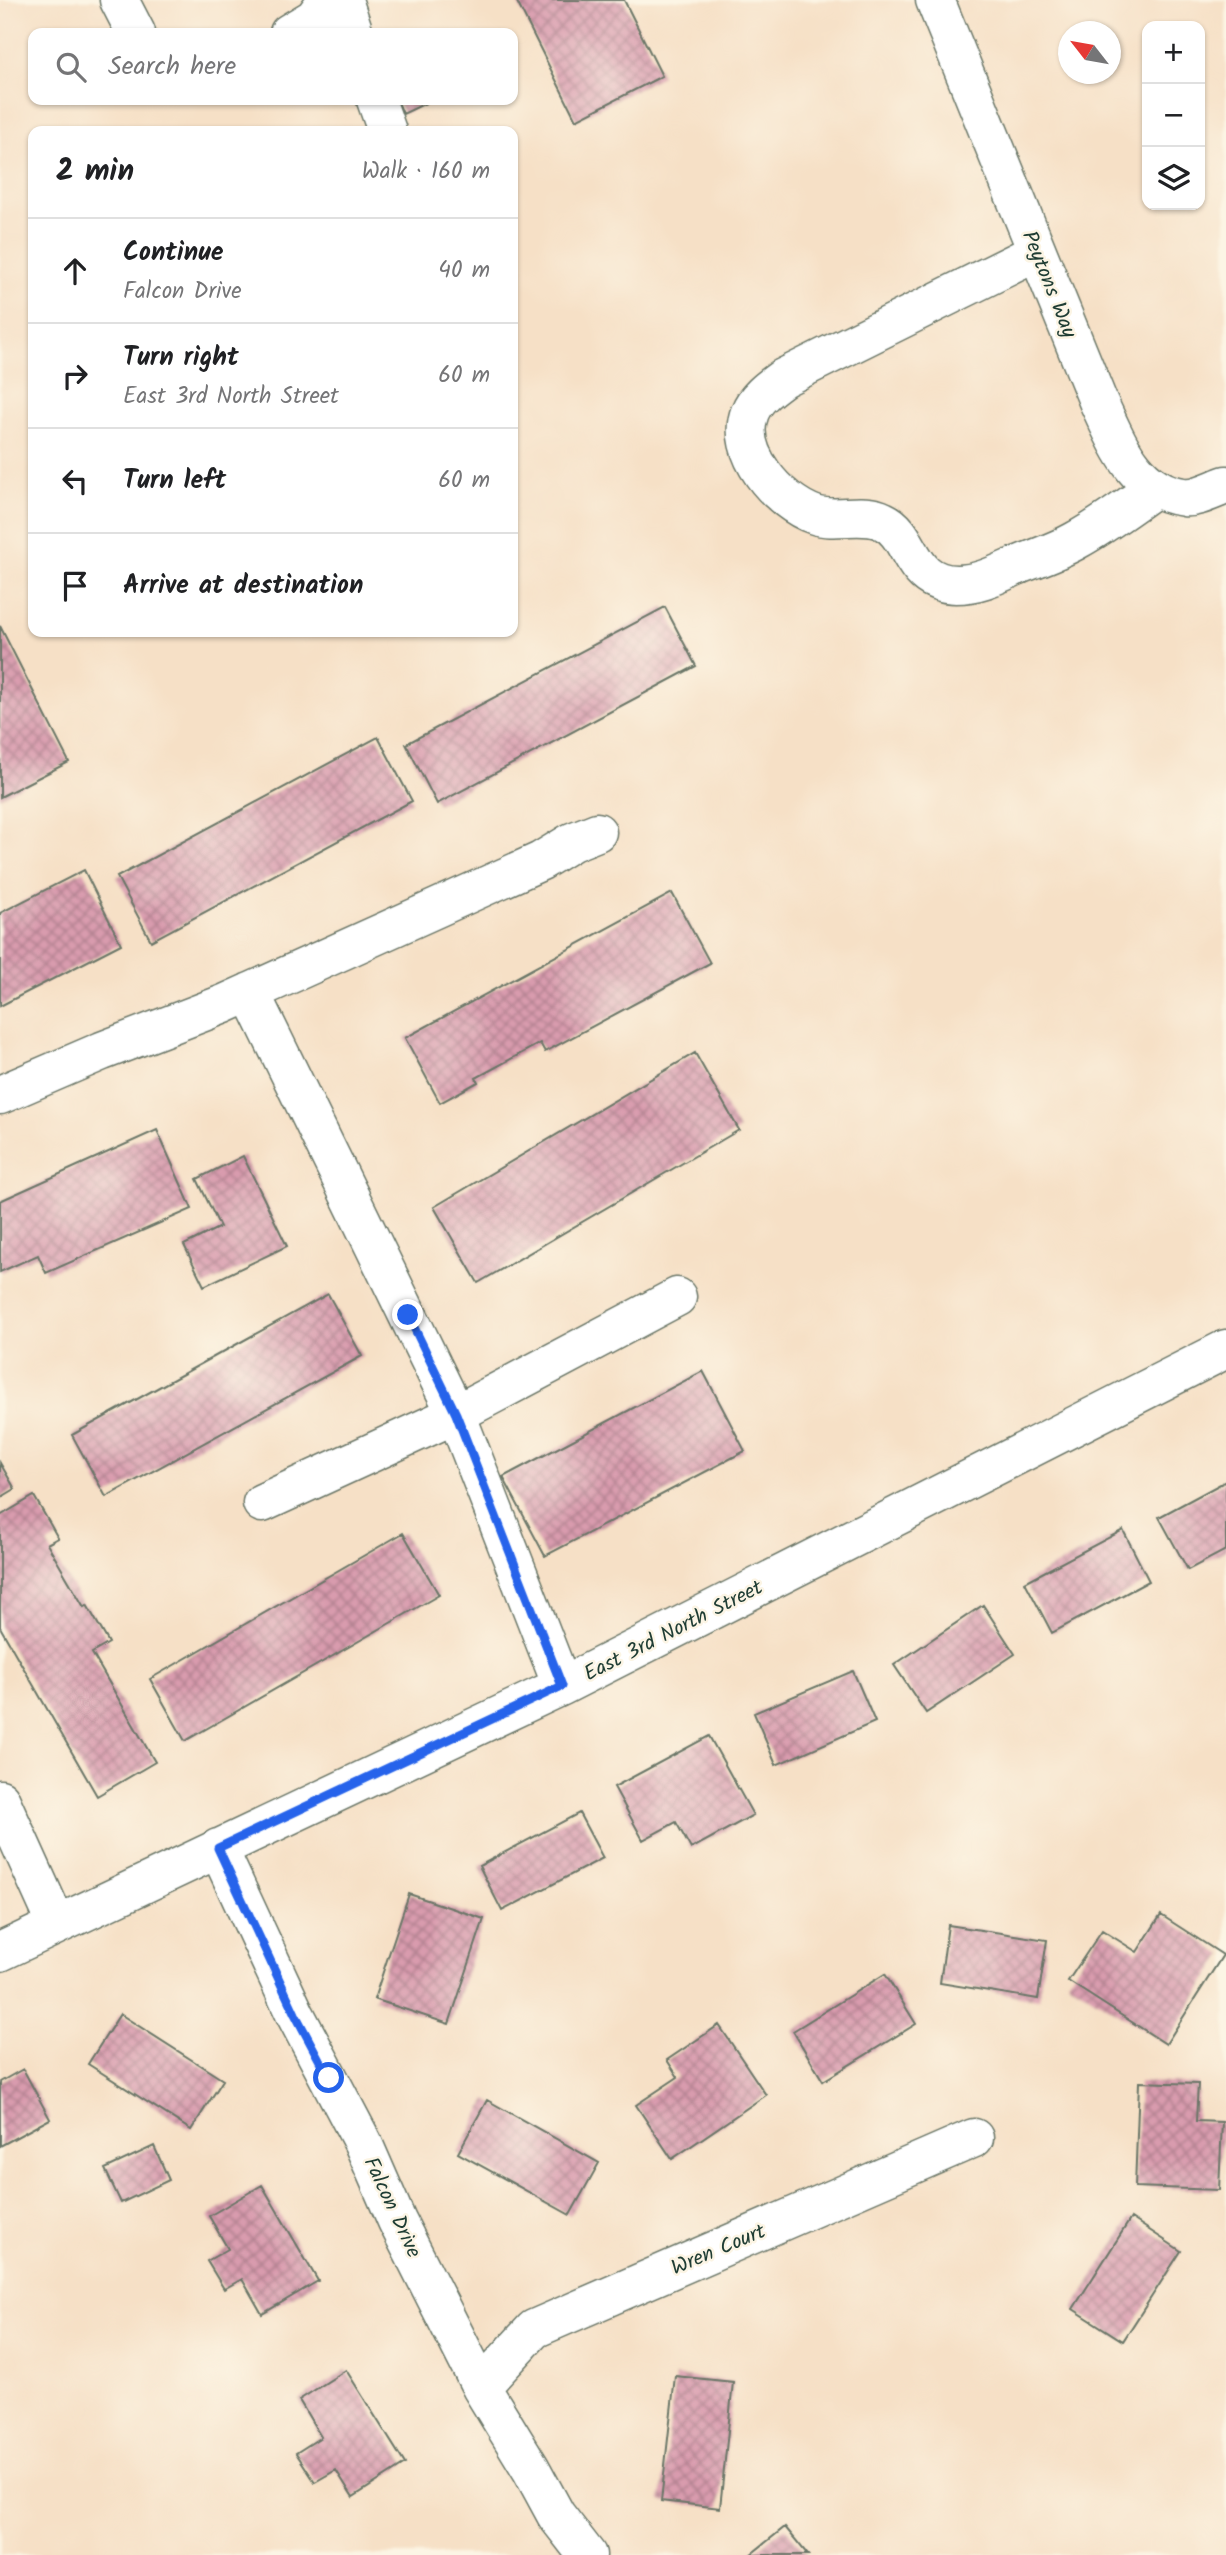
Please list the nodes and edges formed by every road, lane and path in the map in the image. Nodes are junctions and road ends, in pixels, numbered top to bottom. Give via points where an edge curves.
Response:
1 (119, 0) edge
2 (327, 0) edge
3 (343, 0) edge
4 (934, 0) edge
5 (133, 28) edge
6 (297, 28) edge
7 (352, 28) edge
8 (378, 105) edge
9 (385, 126) edge
10 (1037, 253) junction
11 (1226, 485) edge
12 (1155, 488) junction
13 (597, 832) dead end
14 (250, 992) junction
15 (0, 1095) edge
16 (677, 1297) dead end
17 (1226, 1349) edge
18 (456, 1414) junction
19 (262, 1503) dead end
20 (562, 1686) junction
21 (0, 1799) edge
22 (218, 1848) junction
23 (56, 1923) junction
24 (0, 1952) edge
25 (974, 2138) dead end
26 (481, 2387) junction
27 (587, 2555) edge

1 - 5 street
2 - 6 street via 314,18
3 - 7 street
4 - 10 street, Peytons Way
8 - 9 street
10 - 12 street, Peytons Way via 1127,463
10 - 12 street via 795,372 763,393 750,411 746,435 757,467 783,497 815,514 884,521 928,577 953,584 976,583 1075,541
11 - 12 street, Peytons Way via 1186,498
13 - 14 street
14 - 15 street
14 - 18 street
16 - 18 street
17 - 20 street, East 3rd North Street
18 - 19 street
18 - 20 street
20 - 22 street, East 3rd North Street
21 - 23 street
22 - 23 street, East 3rd North Street
22 - 26 street, Falcon Drive via 295,2014
23 - 24 street, East 3rd North Street
25 - 26 street, Wren Court via 534,2329
26 - 27 street, Falcon Drive via 556,2515

